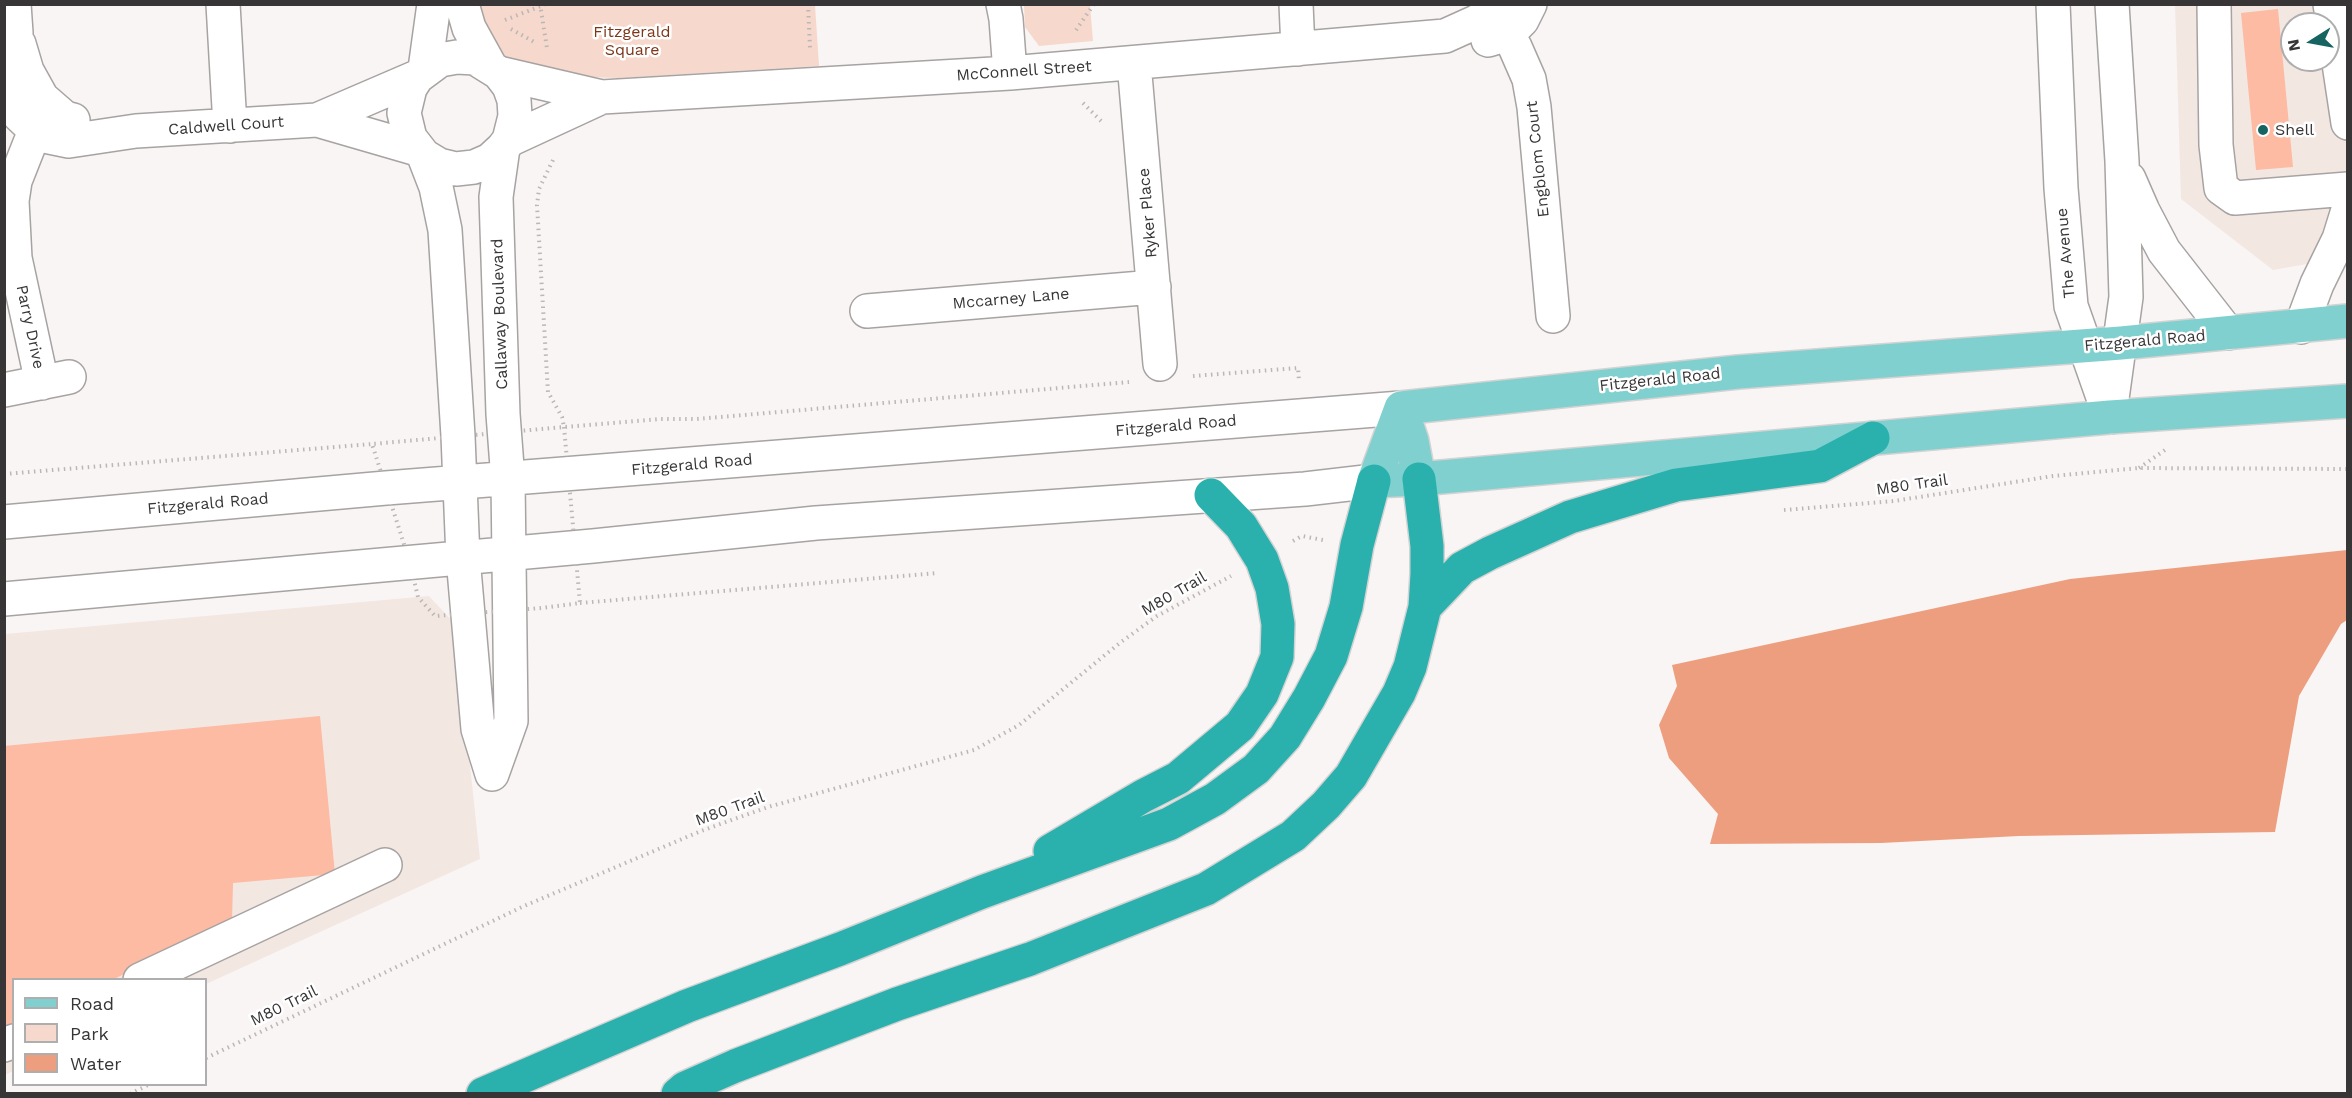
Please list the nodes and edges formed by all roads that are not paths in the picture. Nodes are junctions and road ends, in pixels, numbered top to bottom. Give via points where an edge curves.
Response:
1 (223, 4) edge
2 (434, 4) edge
3 (1003, 4) edge
4 (1296, 4) edge
5 (1530, 4) edge
6 (2054, 4) edge
7 (2112, 4) edge
8 (2214, 4) edge
9 (2330, 4) edge
10 (1500, 17) edge
11 (15, 19) edge
12 (475, 19) edge
13 (1298, 49) junction
14 (1134, 63) junction
15 (495, 70) junction
16 (421, 73) junction
17 (1010, 73) junction
18 (602, 97) junction
19 (317, 120) junction
20 (45, 121) junction
21 (2347, 122) edge
22 (230, 126) junction
23 (506, 144) junction
24 (421, 152) junction
25 (2122, 161) junction
26 (2348, 189) edge
27 (2348, 210) edge
28 (1154, 287) junction
29 (867, 311) dead end
30 (1552, 316) dead end
31 (2348, 321) edge
32 (2301, 327) junction
33 (2228, 333) junction
34 (2121, 343) junction
35 (2085, 346) junction
36 (1161, 374) road end
37 (4, 390) edge
38 (2348, 401) edge
39 (1401, 408) junction
40 (2110, 417) junction
41 (1873, 438) junction
42 (1419, 479) junction
43 (508, 480) junction
44 (1374, 481) junction
45 (459, 483) junction
46 (1211, 495) junction
47 (4, 522) edge
48 (509, 554) junction
49 (463, 558) junction
50 (4, 598) edge
51 (1425, 607) junction
52 (385, 865) dead end
53 (982, 892) junction
54 (144, 978) edge
55 (483, 1094) edge
56 (678, 1094) edge

1 - 22 street
2 - 16 street
3 - 17 street
4 - 13 street
5 - 10 street via 1522,21
6 - 35 street, The Avenue via 2066,265 2071,306
7 - 25 street
8 - 26 street via 2216,145 2221,188 2235,198
9 - 21 street
10 - 13 street, McConnell Street via 1476,22 1445,36
10 - 30 street, Engblom Court via 1529,79 1534,107
11 - 20 street via 27,71
12 - 15 street
13 - 14 street, McConnell Street
14 - 17 street, McConnell Street
14 - 28 street, Ryker Place
15 - 16 street via 475,58 457,57 440,60
15 - 18 street, McConnell Street
15 - 23 street via 509,86 514,100 515,116
16 - 19 street, Caldwell Court
16 - 24 street via 410,88 404,113 410,138
17 - 18 street, McConnell Street
18 - 23 street, McConnell Street
19 - 22 street, Caldwell Court
19 - 24 street, Caldwell Court
20 - 22 street, Caldwell Court via 64,118 136,131
20 - 37 street, Parry Drive via 30,143 15,181 12,226 15,258 56,380
23 - 24 street via 490,160 474,167 439,165
23 - 43 street, Callaway Boulevard via 496,196
24 - 45 street via 436,187 445,230
25 - 33 street via 2164,251
25 - 34 street via 2126,297
27 - 32 street
28 - 29 street, Mccarney Lane
28 - 36 street, Ryker Place
31 - 32 main road, Fitzgerald Road
32 - 33 main road, Fitzgerald Road
33 - 34 main road, Fitzgerald Road
34 - 35 main road, Fitzgerald Road
34 - 40 street
35 - 39 main road, Fitzgerald Road via 1738,372
35 - 40 street, The Avenue
38 - 40 main road
39 - 42 main road
39 - 43 street, Fitzgerald Road
39 - 44 main road
40 - 41 main road
41 - 42 main road
41 - 51 highway via 1820,465 1676,485 1570,517 1462,568
42 - 44 main road
42 - 51 highway via 1427,546
43 - 45 street, Fitzgerald Road
43 - 48 street, Callaway Boulevard
44 - 46 street
44 - 53 highway via 1331,656 1285,737 1256,769 1215,799 1169,824
45 - 47 street, Fitzgerald Road
45 - 49 street
46 - 48 street via 816,523
46 - 53 highway via 1241,526 1262,560 1272,588 1278,624 1277,657 1262,694 1240,726 1178,778
48 - 49 street
48 - 49 street, Callaway Boulevard via 511,721 492,774 478,729
49 - 50 street
51 - 56 highway via 1410,667 1372,742 1352,776 1293,836 1206,889 1030,959 897,1004 735,1066
52 - 54 street
53 - 55 highway via 687,1006

